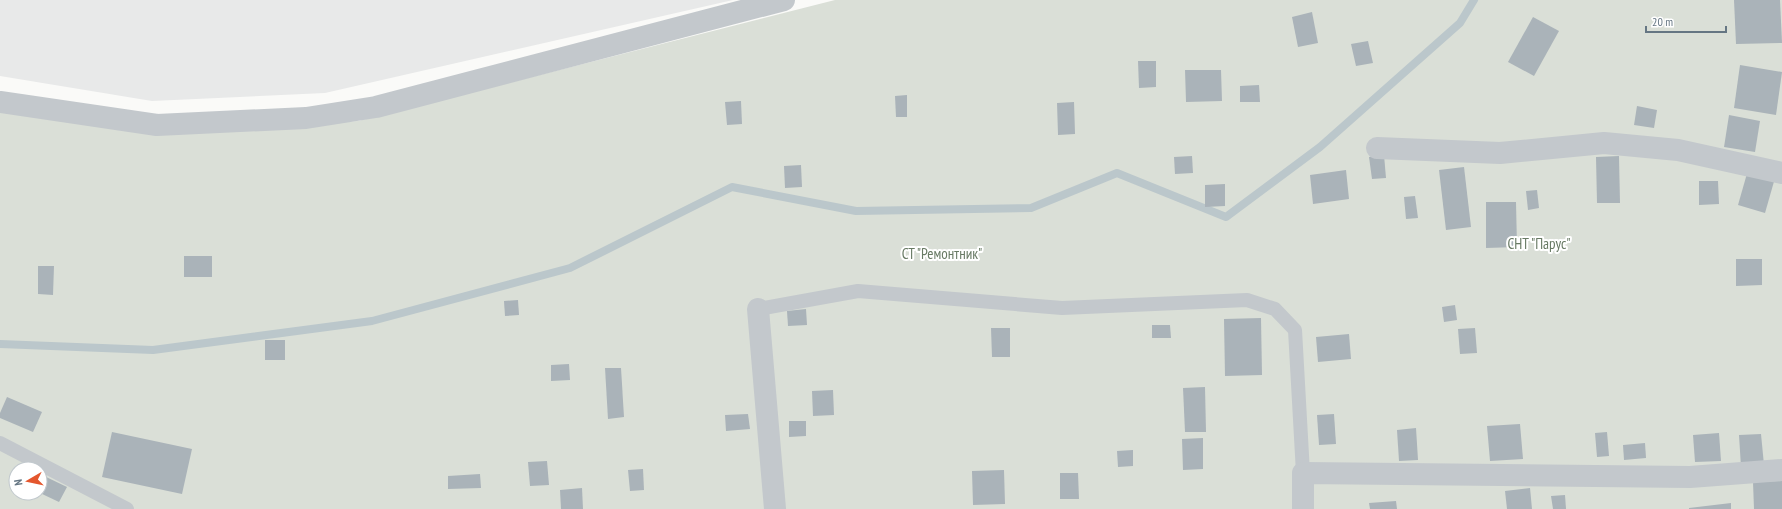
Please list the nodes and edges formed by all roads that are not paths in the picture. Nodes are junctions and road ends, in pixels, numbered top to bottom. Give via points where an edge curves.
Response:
1 (784, 0) edge
2 (0, 102) edge
3 (1377, 148) dead end
4 (1782, 173) edge
5 (758, 309) joint
6 (0, 443) edge
7 (1782, 470) edge
8 (1303, 473) junction
9 (127, 509) edge
10 (775, 509) edge
11 (1302, 509) edge

1 - 2 street via 376,107 306,118 157,125
3 - 4 street via 1500,153 1604,143 1678,150
5 - 8 lane via 858,291 1062,308 1247,300 1275,309 1295,330
5 - 10 street
6 - 9 lane
7 - 8 street via 1690,477
8 - 11 street

